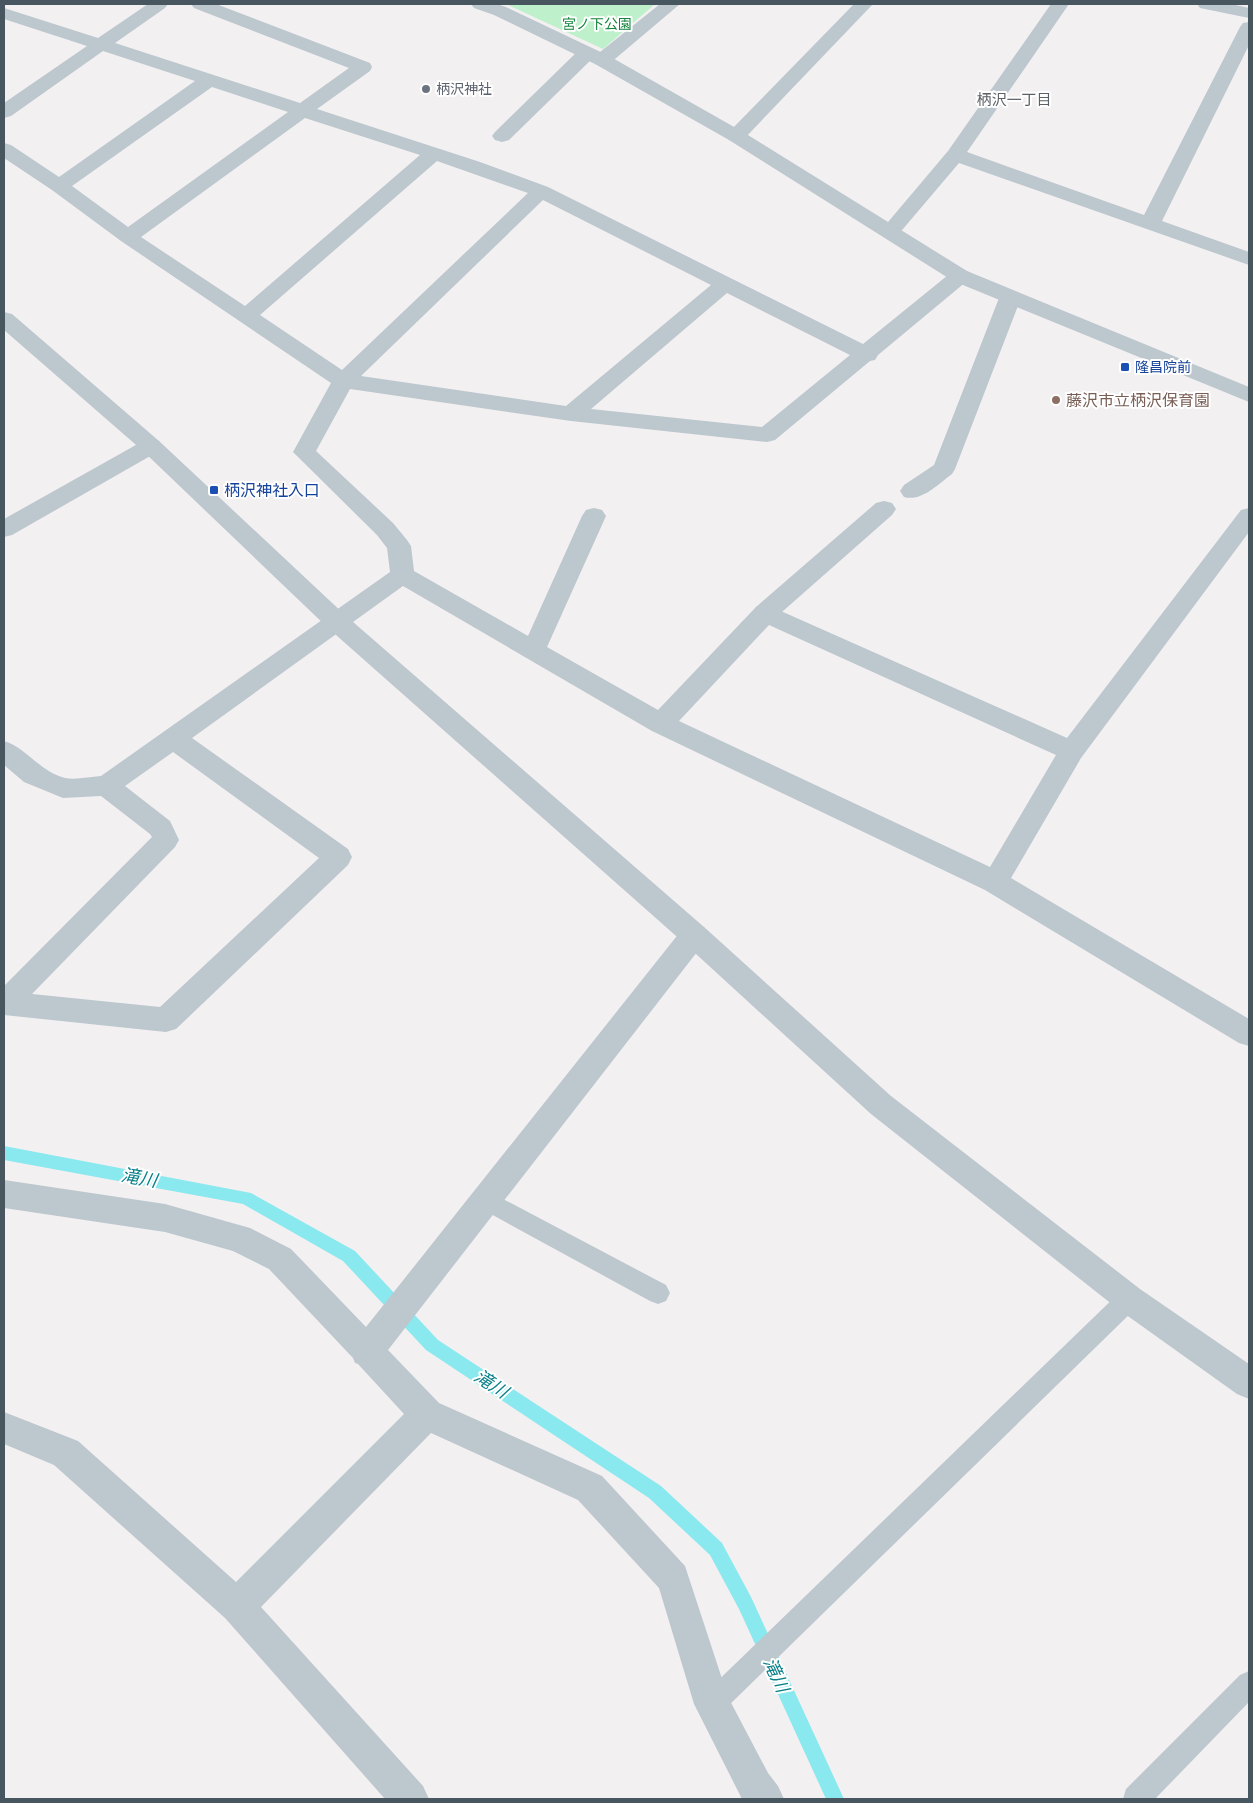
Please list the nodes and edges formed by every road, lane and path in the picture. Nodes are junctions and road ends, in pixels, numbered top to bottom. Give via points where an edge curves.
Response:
1 (158, 4) edge
2 (200, 4) edge
3 (480, 4) edge
4 (670, 4) edge
5 (864, 4) edge
6 (1060, 4) edge
7 (1206, 4) edge
8 (4, 13) edge
9 (1249, 13) edge
10 (1249, 27) edge
11 (100, 44) junction
12 (594, 57) junction
13 (209, 80) junction
14 (303, 110) junction
15 (4, 112) edge
16 (502, 136) dead end
17 (736, 136) junction
18 (4, 150) edge
19 (433, 154) junction
20 (955, 155) junction
21 (59, 186) junction
22 (542, 191) junction
23 (1150, 224) junction
24 (890, 232) junction
25 (128, 237) junction
26 (1249, 258) edge
27 (960, 276) junction
28 (724, 284) junction
29 (1010, 298) junction
30 (247, 315) junction
31 (4, 319) edge
32 (867, 355) junction
33 (343, 381) junction
34 (1249, 395) edge
35 (571, 414) junction
36 (151, 446) junction
37 (912, 491) dead end
38 (884, 509) dead end
39 (594, 516) dead end
40 (1249, 516) edge
41 (4, 529) edge
42 (1241, 541) edge
43 (402, 575) junction
44 (765, 613) junction
45 (336, 621) junction
46 (533, 651) junction
47 (661, 724) junction
48 (174, 739) junction
49 (4, 751) edge
50 (1072, 751) junction
51 (106, 786) junction
52 (995, 882) junction
53 (694, 935) junction
54 (4, 1003) edge
55 (1249, 1034) edge
56 (4, 1194) edge
57 (486, 1200) junction
58 (658, 1293) dead end
59 (1129, 1299) junction
60 (366, 1352) junction
61 (1249, 1383) edge
62 (426, 1414) junction
63 (4, 1428) edge
64 (237, 1606) junction
65 (1249, 1684) edge
66 (712, 1704) junction
67 (410, 1799) edge
68 (765, 1799) edge
69 (1136, 1799) edge

1 - 11 street
2 - 14 street via 363,67
3 - 12 street
4 - 12 street
5 - 17 street
6 - 20 street
7 - 9 street
8 - 11 street
10 - 23 street
11 - 13 street
11 - 15 street
12 - 16 street
12 - 17 street
13 - 14 street
13 - 21 street
14 - 19 street
14 - 25 street
17 - 24 street
18 - 21 street
19 - 22 street
19 - 30 street
20 - 23 street
20 - 24 street
21 - 25 street
22 - 28 street
22 - 33 street
23 - 26 street
24 - 27 street
25 - 30 street
27 - 29 street
27 - 32 street
28 - 32 street
28 - 35 street
29 - 34 street
29 - 37 street via 944,469
30 - 33 street
31 - 36 street
32 - 35 street via 767,435
33 - 35 street
33 - 43 street via 304,452 399,546
36 - 41 street
36 - 45 street
38 - 44 street
39 - 46 street
40 - 42 street
42 - 50 street
43 - 45 street
43 - 46 street
44 - 47 street
44 - 50 street
45 - 48 street
45 - 53 street
46 - 47 street
47 - 52 street
48 - 51 street
48 - 54 street via 338,857 166,1020
49 - 51 street via 33,775 63,788
50 - 52 street
51 - 54 street via 161,828 166,840
52 - 55 street
53 - 57 street
53 - 59 street via 881,1105
56 - 60 street via 164,1218 240,1238 280,1260
57 - 58 lane
57 - 60 street
59 - 61 street
59 - 66 lane
60 - 62 street
62 - 64 street
62 - 66 street via 590,1488 673,1578
63 - 64 street via 66,1453
64 - 67 street
65 - 69 lane
66 - 68 street

